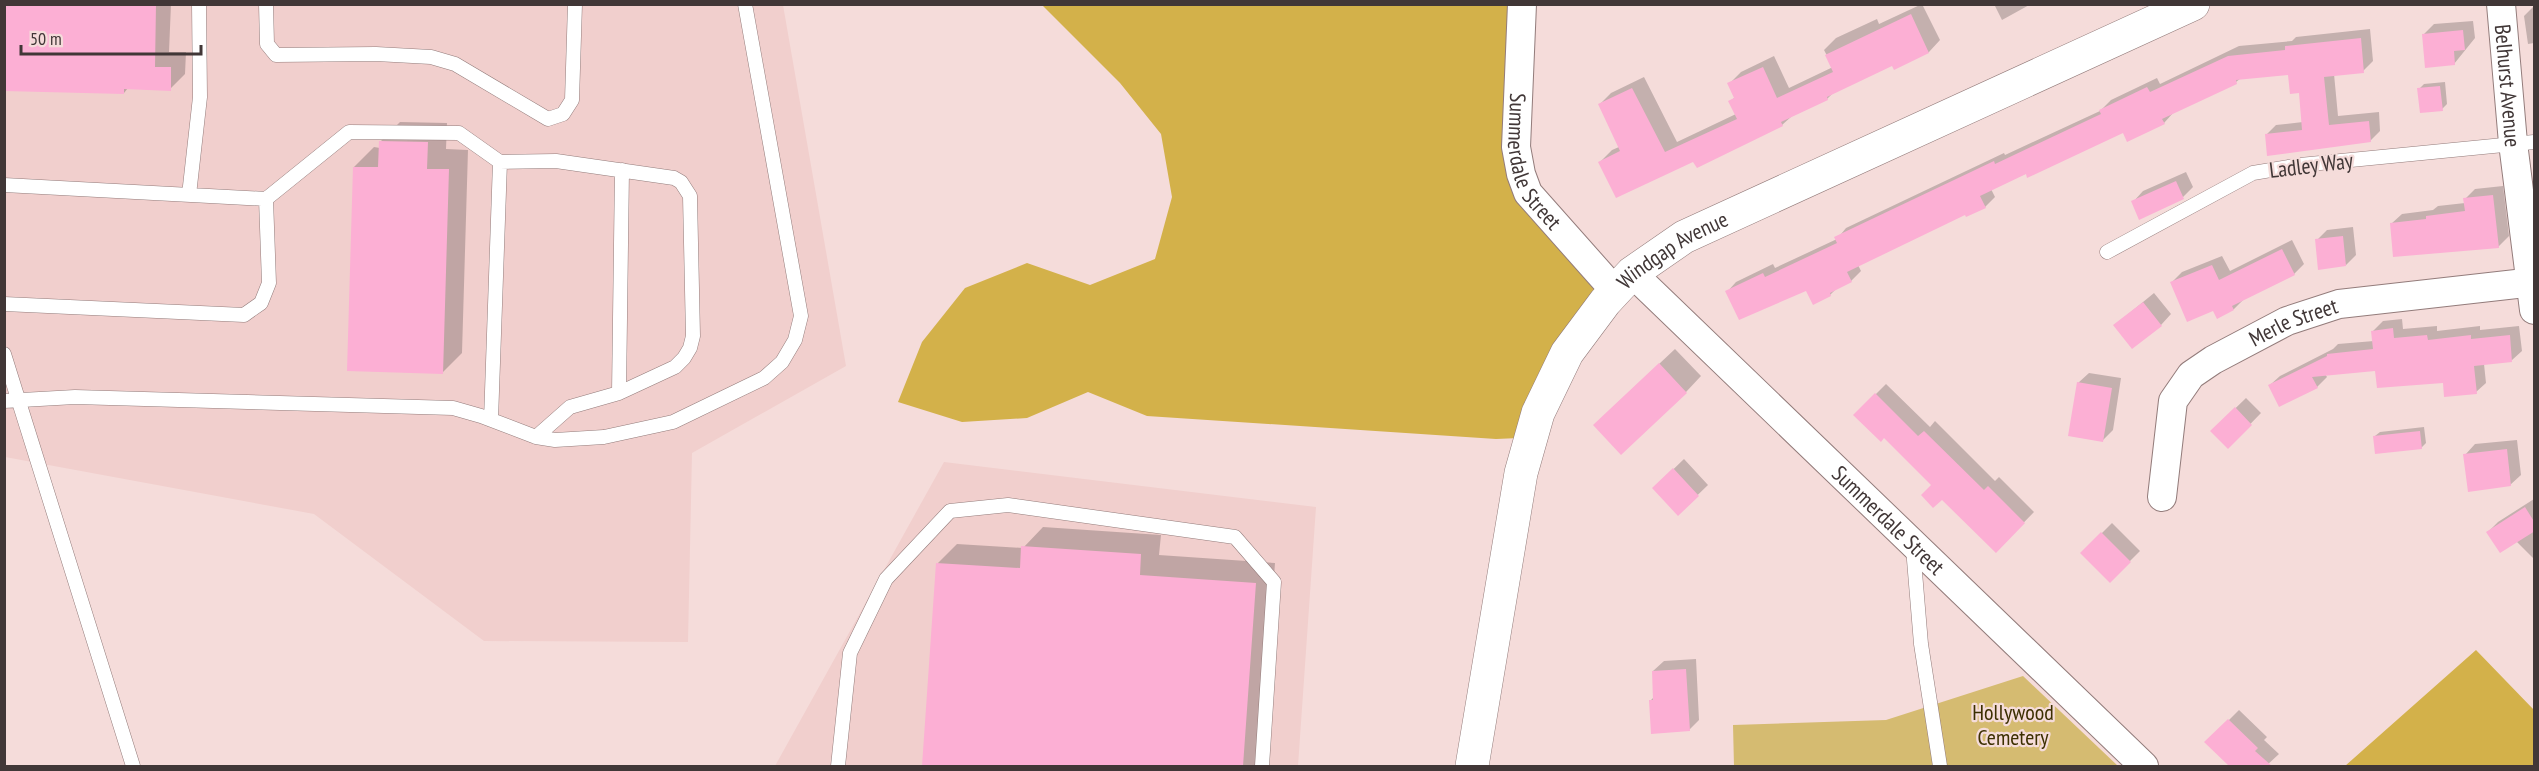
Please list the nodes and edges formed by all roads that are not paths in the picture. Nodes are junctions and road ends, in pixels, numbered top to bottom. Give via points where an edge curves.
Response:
1 (199, 4) edge
2 (266, 4) edge
3 (575, 4) edge
4 (745, 4) edge
5 (1522, 4) edge
6 (2193, 4) edge
7 (2501, 4) edge
8 (2524, 143) edge
9 (500, 162) junction
10 (622, 170) junction
11 (4, 184) edge
12 (189, 195) junction
13 (266, 199) junction
14 (2107, 252) dead end
15 (1624, 282) junction
16 (2534, 291) edge
17 (4, 304) edge
18 (4, 354) edge
19 (619, 393) junction
20 (11, 400) edge
21 (491, 420) junction
22 (536, 437) junction
23 (2162, 497) dead end
24 (1912, 543) junction
25 (134, 766) edge
26 (838, 766) edge
27 (1262, 766) edge
28 (1472, 766) edge
29 (1940, 766) edge
30 (2144, 766) edge

1 - 12 lane via 200,97
2 - 3 lane via 267,44 276,55 431,57 455,64 548,119 564,114 572,100
4 - 22 lane via 801,316 795,340 782,362 764,378 673,422 604,437
5 - 15 street, Summerdale Street via 1516,147 1521,174 1528,193
6 - 15 main road, Windgap Avenue via 1684,237
7 - 8 street, Belhurst Avenue
8 - 14 lane, Ladley Way via 2253,173
8 - 16 street, Belhurst Avenue
9 - 10 lane via 556,161
9 - 13 lane via 459,133 349,132
9 - 21 lane
10 - 19 lane
10 - 19 lane via 674,178 690,196 693,336 690,348 675,367
11 - 12 lane
12 - 13 lane
13 - 17 lane via 269,284 261,303 244,315
15 - 24 street, Summerdale Street
15 - 28 main road, Windgap Avenue via 1567,353 1528,443
16 - 23 street, Merle Street via 2338,304 2287,321 2213,360 2192,375 2173,401
18 - 20 lane
19 - 22 lane via 570,407
20 - 21 lane via 75,397 453,408
20 - 25 lane
21 - 22 lane
24 - 29 lane via 1921,644
24 - 30 street, Summerdale Street
26 - 27 lane via 850,653 886,579 950,511 1008,505 1236,537 1274,582

